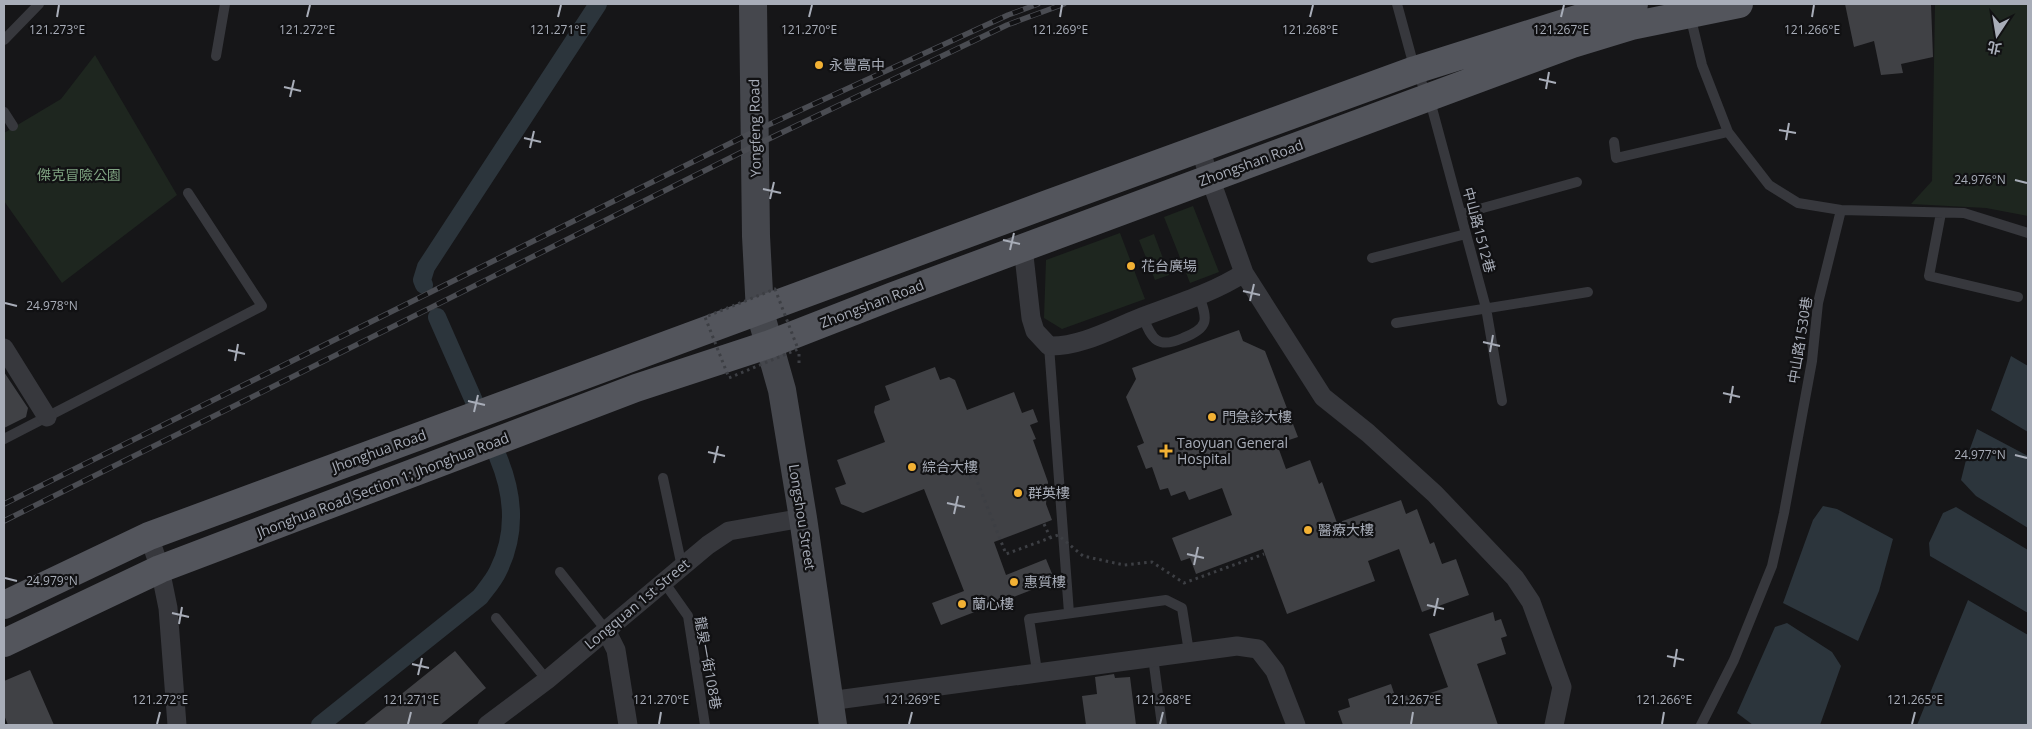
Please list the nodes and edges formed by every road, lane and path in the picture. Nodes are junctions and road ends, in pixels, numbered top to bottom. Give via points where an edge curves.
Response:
1 (39, 4) edge
2 (223, 4) edge
3 (753, 4) edge
4 (1397, 4) edge
5 (1634, 4) edge
6 (1739, 4) edge
7 (1690, 14) junction
8 (4, 40) edge
9 (216, 56) dead end
10 (1415, 70) junction
11 (1429, 97) junction
12 (4, 112) edge
13 (13, 126) dead end
14 (1728, 132) junction
15 (1614, 142) dead end
16 (1200, 150) junction
17 (1209, 178) junction
18 (1577, 182) dead end
19 (188, 193) dead end
20 (1841, 210) junction
21 (1941, 213) junction
22 (1461, 214) junction
23 (2028, 233) edge
24 (1466, 234) junction
25 (1023, 247) junction
26 (1372, 258) dead end
27 (1244, 273) junction
28 (1588, 292) dead end
29 (1199, 296) junction
30 (2018, 297) dead end
31 (1486, 308) junction
32 (760, 312) junction
33 (1143, 317) junction
34 (1396, 323) dead end
35 (770, 344) junction
36 (1049, 346) junction
37 (4, 348) edge
38 (729, 378) joint
39 (1502, 401) dead end
40 (46, 417) junction
41 (4, 439) edge
42 (663, 478) dead end
43 (969, 478) dead end
44 (803, 518) junction
45 (1044, 524) dead end
46 (148, 536) junction
47 (1050, 537) junction
48 (1264, 554) dead end
49 (682, 567) junction
50 (160, 569) junction
51 (560, 572) dead end
52 (664, 582) junction
53 (4, 605) edge
54 (1068, 613) junction
55 (496, 618) dead end
56 (606, 630) junction
57 (4, 643) edge
58 (1189, 652) junction
59 (1153, 657) junction
60 (1037, 671) junction
61 (547, 680) junction
62 (831, 713) edge
63 (177, 725) edge
64 (487, 725) edge
65 (628, 725) edge
66 (705, 725) edge
67 (1162, 725) edge
68 (1296, 725) edge
69 (1554, 725) edge
70 (1702, 725) edge

1 - 8 lane
2 - 9 lane
3 - 32 street, Yongfeng Road
4 - 10 lane, 中山路1512巷
5 - 10 main road via 1596,12
6 - 7 main road, Zhongshan Road
7 - 11 main road, Zhongshan Road via 1631,26 1572,44
7 - 14 lane via 1702,65
10 - 11 lane, 中山路1512巷
10 - 16 main road
11 - 17 main road, Zhongshan Road
11 - 22 lane, 中山路1512巷
12 - 13 lane
14 - 15 lane via 1616,158
14 - 20 lane via 1769,185 1798,203
16 - 17 street
16 - 32 main road
17 - 25 main road, Zhongshan Road
17 - 27 street
18 - 22 lane
19 - 40 lane via 262,306
20 - 21 lane
20 - 70 lane, 中山路1530巷 via 1818,303 1812,361 1772,566 1734,660
21 - 23 lane via 1964,214
21 - 30 lane via 1929,276
22 - 24 lane, 中山路1512巷
24 - 26 lane
24 - 31 lane, 中山路1512巷
25 - 35 main road, Zhongshan Road
25 - 36 street via 1030,318 1035,331
27 - 29 street
27 - 69 street via 1323,397 1435,494 1515,578 1530,602 1562,687
28 - 31 lane
29 - 33 street
29 - 33 lane via 1205,313 1203,327 1171,344 1155,339
31 - 34 lane
31 - 39 lane, 中山路1512巷
32 - 35 street, Longshou Street
32 - 46 main road, Jhonghua Road
33 - 36 street via 1063,346
35 - 44 street, Longshou Street via 782,390
35 - 50 main road, Jhonghua Road Section 1; Jhonghua Road via 636,388
36 - 54 lane
37 - 40 street
38 - 38 path, bridge via 798,349 775,290 705,317
40 - 41 lane
42 - 49 lane
43 - 47 path, bridge via 975,476 1006,554
44 - 49 street, Longquan 1st Street via 729,531
44 - 62 street, Longshou Street
45 - 47 path
46 - 50 street
46 - 53 main road, Jhonghua Road
47 - 48 path, bridge via 1058,535 1083,556 1124,565 1152,562 1184,583
49 - 52 street, Longquan 1st Street
50 - 57 main road, Jhonghua Road Section 1; Jhonghua Road
50 - 63 street via 168,608
51 - 56 lane
52 - 56 street, Longquan 1st Street
52 - 66 lane, 龍泉一街108巷 via 688,616
54 - 58 lane via 1166,600 1182,608
54 - 60 lane via 1030,619
55 - 61 lane
56 - 61 street, Longquan 1st Street
56 - 65 street via 616,650
58 - 59 street
58 - 68 street via 1237,646 1258,649 1275,671
59 - 60 street
59 - 67 lane
60 - 62 street
61 - 64 street, Longquan 1st Street

